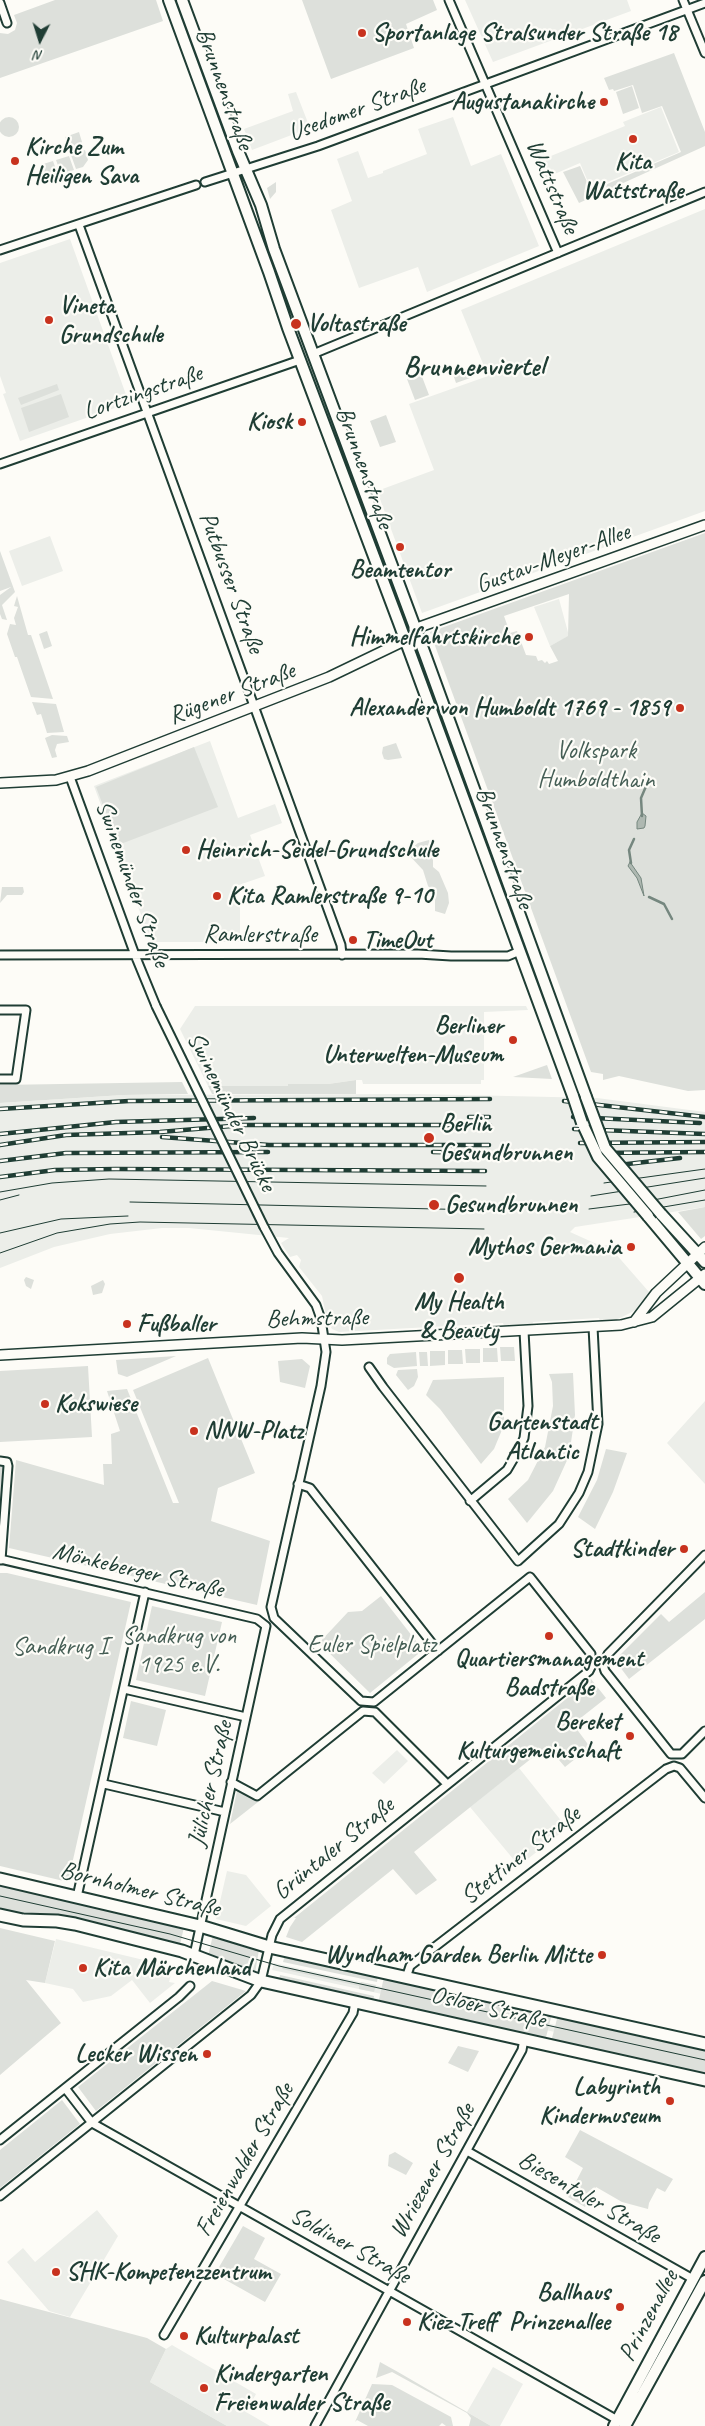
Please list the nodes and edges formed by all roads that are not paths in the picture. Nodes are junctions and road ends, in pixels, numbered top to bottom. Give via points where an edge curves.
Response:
1 (169, 0) edge
2 (182, 0) edge
3 (449, 0) edge
4 (684, 0) edge
5 (0, 3) edge
6 (705, 3) edge
7 (687, 9) junction
8 (7, 23) dead end
9 (705, 53) edge
10 (486, 84) junction
11 (246, 169) junction
12 (232, 173) junction
13 (205, 182) dead end
14 (196, 185) dead end
15 (705, 192) edge
16 (79, 225) junction
17 (0, 250) edge
18 (558, 253) junction
19 (313, 354) junction
20 (300, 360) junction
21 (147, 413) junction
22 (0, 464) edge
23 (705, 525) edge
24 (414, 629) junction
25 (406, 640) junction
26 (254, 707) junction
27 (70, 777) junction
28 (0, 783) edge
29 (520, 921) junction
30 (510, 925) junction
31 (525, 949) junction
32 (0, 955) edge
33 (135, 955) junction
34 (342, 956) junction
35 (156, 1006) joint
36 (0, 1010) edge
37 (0, 1079) edge
38 (701, 1250) edge
39 (705, 1262) edge
40 (686, 1263) junction
41 (703, 1279) edge
42 (634, 1322) junction
43 (593, 1326) junction
44 (524, 1331) junction
45 (324, 1340) junction
46 (0, 1355) edge
47 (369, 1367) dead end
48 (0, 1460) edge
49 (298, 1484) junction
50 (470, 1501) junction
51 (705, 1555) edge
52 (1, 1560) edge
53 (145, 1592) junction
54 (264, 1623) joint
55 (438, 1651) junction
56 (124, 1689) junction
57 (246, 1717) junction
58 (705, 1731) edge
59 (231, 1782) junction
60 (104, 1784) junction
61 (447, 1784) junction
62 (705, 1798) edge
63 (225, 1812) junction
64 (0, 1879) edge
65 (77, 1897) junction
66 (0, 1915) edge
67 (200, 1926) junction
68 (269, 1947) junction
69 (194, 1955) junction
70 (406, 1978) junction
71 (261, 1981) junction
72 (190, 1986) dead end
73 (355, 2002) junction
74 (524, 2039) junction
75 (705, 2044) edge
76 (705, 2080) edge
77 (65, 2088) junction
78 (92, 2122) junction
79 (0, 2140) edge
80 (467, 2151) junction
81 (0, 2196) edge
82 (240, 2207) junction
83 (705, 2256) edge
84 (692, 2280) junction
85 (705, 2281) edge
86 (389, 2291) junction
87 (164, 2336) dead end
88 (635, 2398) junction
89 (622, 2425) edge
90 (315, 2426) edge

1 - 12 main road, Brunnenstraße
2 - 11 main road, Brunnenstraße
3 - 10 street, Wattstraße
4 - 7 street
5 - 8 street
6 - 7 street, Usedomer Straße
7 - 9 street
7 - 10 street, Usedomer Straße
10 - 11 street, Usedomer Straße
10 - 18 street, Wattstraße
11 - 12 street, Usedomer Straße
11 - 19 main road, Brunnenstraße
12 - 13 street, Usedomer Straße
12 - 20 main road, Brunnenstraße
14 - 16 street
15 - 18 street
16 - 17 street
16 - 21 street, Putbusser Straße
18 - 19 street
19 - 20 main road
19 - 24 main road, Brunnenstraße
20 - 21 street, Lortzingstraße
20 - 25 main road, Brunnenstraße
21 - 22 street, Lortzingstraße
21 - 26 street, Putbusser Straße
23 - 24 street, Gustav-Meyer-Allee
24 - 25 main road
24 - 29 main road, Brunnenstraße
25 - 26 street, Rügener Straße via 340,673
25 - 30 main road, Brunnenstraße
26 - 27 street, Rügener Straße
26 - 34 street, Putbusser Straße via 341,945
27 - 28 street, Rügener Straße
27 - 33 street, Swinemünder Straße
29 - 30 main road
29 - 31 main road, Brunnenstraße
30 - 31 main road, Brunnenstraße
31 - 34 street, Ramlerstraße via 508,956
31 - 38 main road, Brunnenstraße, bridge via 606,1148 661,1214
31 - 40 main road, Brunnenstraße, bridge via 573,1096 598,1157
32 - 33 street, Ramlerstraße
33 - 34 street, Ramlerstraße
33 - 35 street, Swinemünder Straße
35 - 45 street, Swinemünder Brücke, bridge via 273,1245 316,1305
36 - 37 street via 26,1010 16,1079
38 - 39 main road, Brunnenstraße
38 - 40 street
40 - 41 main road, Brunnenstraße
40 - 42 street via 650,1299
41 - 42 street, Behmstraße via 652,1317
42 - 43 street, Behmstraße
43 - 44 street, Behmstraße
43 - 50 street via 598,1424 588,1472 559,1524 518,1561
44 - 45 street, Behmstraße
44 - 50 street via 528,1406 524,1438 507,1470
45 - 46 street, Behmstraße via 304,1338
45 - 49 street via 324,1373
47 - 50 street
48 - 52 street via 7,1462 8,1466
49 - 55 street via 310,1488
49 - 55 street via 270,1607 274,1618 361,1701 374,1702
51 - 58 street via 608,1654 604,1662 605,1671 669,1753 677,1756 685,1752
52 - 53 street, Mönkeberger Straße
53 - 54 street, Mönkeberger Straße
53 - 56 street
54 - 57 street, Jülicher Straße via 266,1628
55 - 61 street, Grüntaler Straße via 530,1577 590,1652 592,1660 589,1671
56 - 57 street
56 - 60 street
57 - 59 street, Jülicher Straße
59 - 61 street via 257,1796 363,1711 375,1712
59 - 63 street, Jülicher Straße
60 - 63 street
60 - 65 street
61 - 68 street, Grüntaler Straße via 280,1919
62 - 70 street, Stettiner Straße via 683,1771 676,1766 666,1769 412,1964
63 - 67 street, Jülicher Straße
64 - 65 main road, Bornholmer Straße
65 - 67 main road, Bornholmer Straße
66 - 69 main road, Bornholmer Straße via 75,1924
67 - 68 main road, Bornholmer Straße
67 - 69 street, Jülicher Straße
68 - 70 main road, Osloer Straße
68 - 71 street, Grüntaler Straße
69 - 71 main road, Bornholmer Straße
70 - 75 main road, Osloer Straße
71 - 73 main road, Osloer Straße
71 - 78 street, Grüntaler Straße via 251,1995
72 - 77 street
73 - 74 main road, Osloer Straße
73 - 82 street, Freienwalder Straße via 353,2014
74 - 76 main road, Osloer Straße
74 - 80 street, Wriezener Straße via 522,2050
77 - 78 street, Soldiner Straße
77 - 79 street
78 - 81 street, Grüntaler Straße
78 - 82 street, Soldiner Straße
80 - 84 street, Biesentaler Straße
80 - 86 street, Wriezener Straße
82 - 86 street, Soldiner Straße
82 - 87 street, Freienwalder Straße
83 - 84 main road, Prinzenallee
84 - 88 main road, Prinzenallee
85 - 88 main road, Prinzenallee
86 - 89 street, Soldiner Straße
86 - 90 street, Wriezener Straße
88 - 89 main road, Prinzenallee

